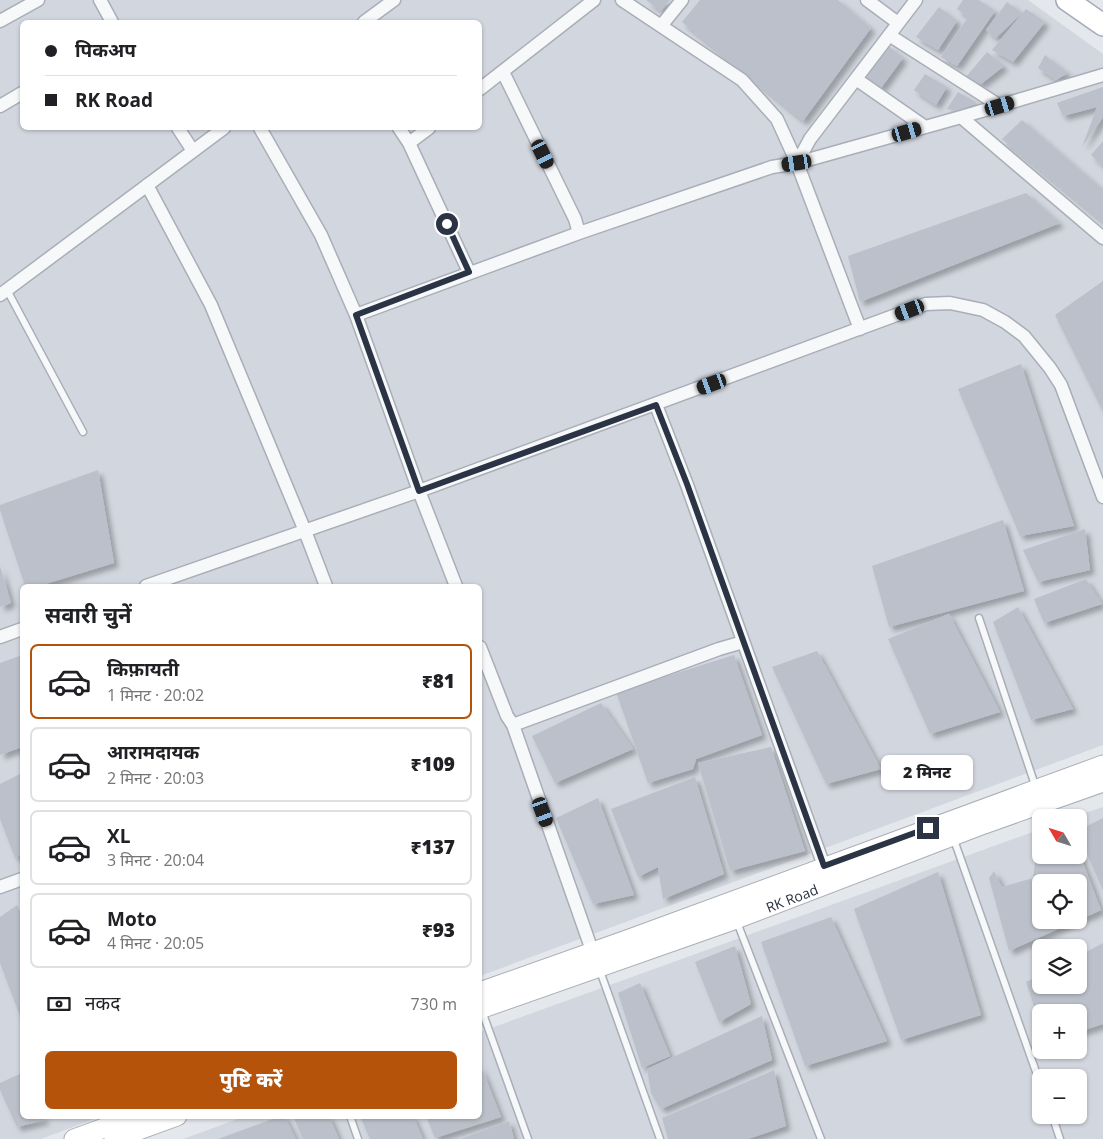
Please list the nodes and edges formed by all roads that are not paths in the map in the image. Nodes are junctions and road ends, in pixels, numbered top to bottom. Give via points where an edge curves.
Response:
1 (100, 0) edge
2 (394, 0) edge
3 (594, 0) edge
4 (622, 0) edge
5 (682, 0) edge
6 (867, 0) edge
7 (916, 0) edge
8 (1067, 0) edge
9 (36, 1) edge
10 (0, 20) edge
11 (111, 20) edge
12 (367, 20) edge
13 (898, 23) junction
14 (1103, 25) edge
15 (661, 26) junction
16 (889, 36) junction
17 (503, 72) junction
18 (1103, 74) edge
19 (856, 79) junction
20 (482, 88) edge
21 (20, 95) edge
22 (0, 106) edge
23 (1000, 106) junction
24 (961, 117) junction
25 (925, 127) junction
26 (179, 130) edge
27 (221, 130) edge
28 (261, 130) edge
29 (401, 130) edge
30 (426, 130) edge
31 (408, 143) junction
32 (192, 151) junction
33 (797, 163) junction
34 (148, 185) junction
35 (579, 232) junction
36 (1103, 238) edge
37 (469, 272) junction
38 (4, 292) edge
39 (356, 315) junction
40 (860, 329) junction
41 (656, 405) junction
42 (83, 432) dead end
43 (419, 491) junction
44 (1103, 497) edge
45 (305, 530) junction
46 (152, 584) edge
47 (325, 584) edge
48 (455, 584) edge
49 (979, 618) dead end
50 (20, 630) edge
51 (0, 637) edge
52 (743, 642) junction
53 (482, 652) edge
54 (512, 724) junction
55 (1103, 765) edge
56 (1103, 782) edge
57 (1036, 789) junction
58 (950, 829) junction
59 (824, 866) junction
60 (20, 880) edge
61 (0, 887) edge
62 (732, 910) junction
63 (596, 959) junction
64 (482, 1002) edge
65 (482, 1009) edge
66 (1035, 1069) edge
67 (163, 1119) edge
68 (351, 1119) edge
69 (143, 1123) edge
70 (1055, 1124) edge
71 (74, 1139) edge
72 (114, 1139) edge
73 (358, 1139) edge
74 (528, 1139) edge
75 (660, 1139) edge
76 (821, 1139) edge
77 (1060, 1139) edge

1 - 11 street
2 - 12 street
3 - 17 street
4 - 15 street
5 - 15 street
6 - 13 street
7 - 13 street
8 - 14 main road
9 - 10 street
13 - 16 street
15 - 33 street via 742,80 777,118
16 - 19 street
16 - 23 street
17 - 20 street
17 - 35 street
18 - 23 street
19 - 25 street
19 - 33 street via 810,139
21 - 22 street
23 - 24 street
24 - 25 street
24 - 36 street
25 - 33 street
26 - 32 street
27 - 32 street
28 - 39 street via 321,235
29 - 31 street
30 - 31 street
31 - 37 street
32 - 34 street
33 - 35 street via 772,167
33 - 40 street
34 - 38 street
34 - 45 street via 211,305
35 - 37 street
37 - 39 street
38 - 42 lane
39 - 43 street
40 - 41 street
40 - 44 street via 926,304 967,306 983,310 1005,322 1024,336 1061,385
41 - 43 street
41 - 52 street
43 - 45 street
43 - 48 street
45 - 46 street
45 - 47 street
49 - 57 lane
50 - 51 street
52 - 54 street
52 - 59 street
53 - 54 street
54 - 63 street
55 - 57 street, RK Road
56 - 58 street, RK Road
57 - 58 street, RK Road
58 - 59 street, RK Road
58 - 62 street, RK Road
58 - 66 lane
59 - 62 street, RK Road
60 - 61 street
62 - 63 street, RK Road
62 - 76 lane
63 - 64 street, RK Road
63 - 75 lane
65 - 74 lane
67 - 69 street
68 - 73 lane
69 - 71 street
69 - 72 street
70 - 77 lane

